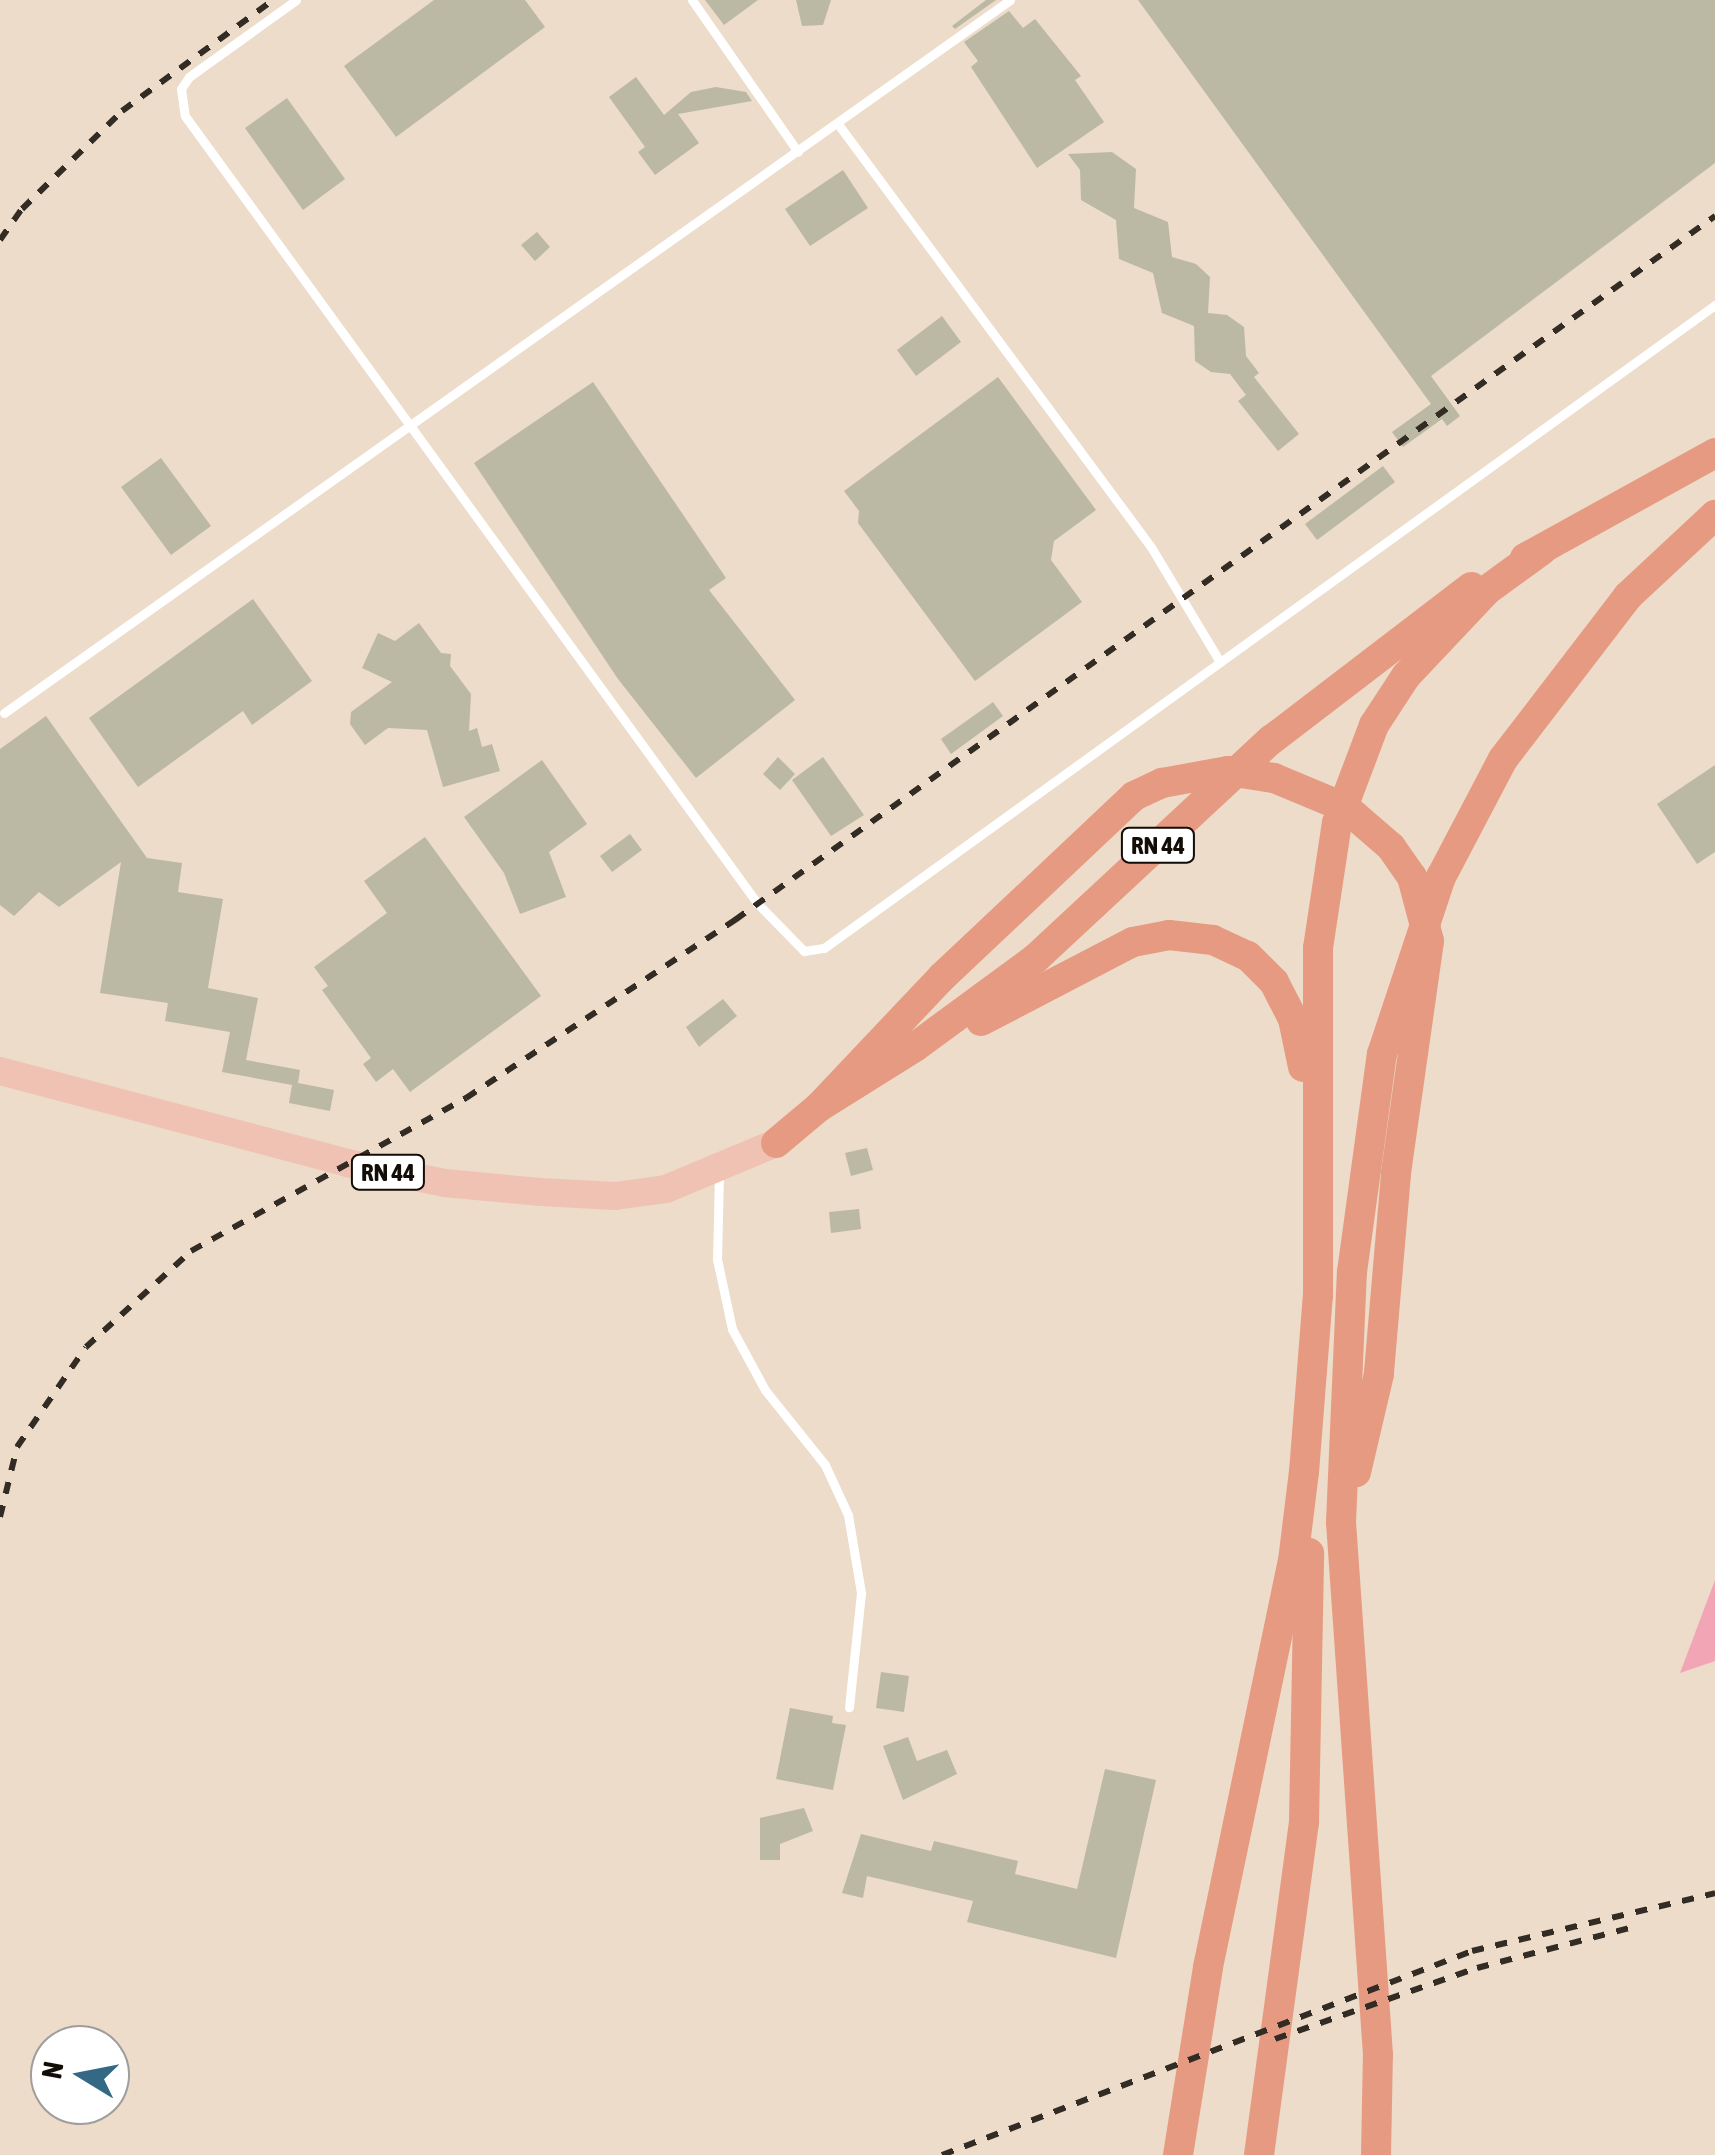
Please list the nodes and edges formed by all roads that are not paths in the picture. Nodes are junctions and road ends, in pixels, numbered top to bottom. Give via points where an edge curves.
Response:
1 (296, 0) edge
2 (692, 0) edge
3 (1010, 0) edge
4 (838, 124) junction
5 (798, 152) junction
6 (1715, 305) edge
7 (411, 430) junction
8 (1715, 453) edge
9 (1715, 515) edge
10 (1542, 550) junction
11 (1220, 662) junction
12 (4, 713) dead end
13 (0, 1071) edge
14 (819, 1107) junction
15 (776, 1144) junction
16 (719, 1170) junction
17 (1318, 1192) junction
18 (1313, 1390) junction
19 (1341, 1522) junction
20 (850, 1706) dead end
21 (1379, 2105) junction
22 (1177, 2143) edge
23 (1259, 2155) edge
24 (1376, 2155) edge
25 (1390, 2155) edge

1 - 7 lane via 189,76 180,101
2 - 5 lane
3 - 4 lane
4 - 5 lane
4 - 11 lane via 1151,546
5 - 7 lane
6 - 11 lane
7 - 11 lane via 758,904 804,951 824,948
7 - 12 lane
8 - 10 highway, RN 44
9 - 19 highway via 1628,596 1545,696 1467,823 1429,911 1394,1011 1370,1116 1352,1272
10 - 14 highway, RN 44 via 1482,580 1346,677 1036,958 914,1048
10 - 17 highway via 1486,590 1436,641 1374,725 1354,768 1324,882 1318,948
13 - 16 main road, RN 44 via 223,1134 445,1183 615,1196 666,1189
14 - 15 highway, RN 44
14 - 19 highway via 1115,808 1162,782 1228,771 1274,778 1346,808 1391,847 1412,877 1429,941 1377,1388
15 - 16 main road, RN 44
15 - 17 highway via 1098,956 1169,934 1213,940 1248,956 1274,982 1297,1037
16 - 20 lane via 717,1258 732,1330 765,1390 825,1465 848,1515 860,1593
17 - 18 highway
18 - 22 highway via 1294,1561
18 - 23 highway via 1304,1822
19 - 21 highway
21 - 24 highway
21 - 25 highway

